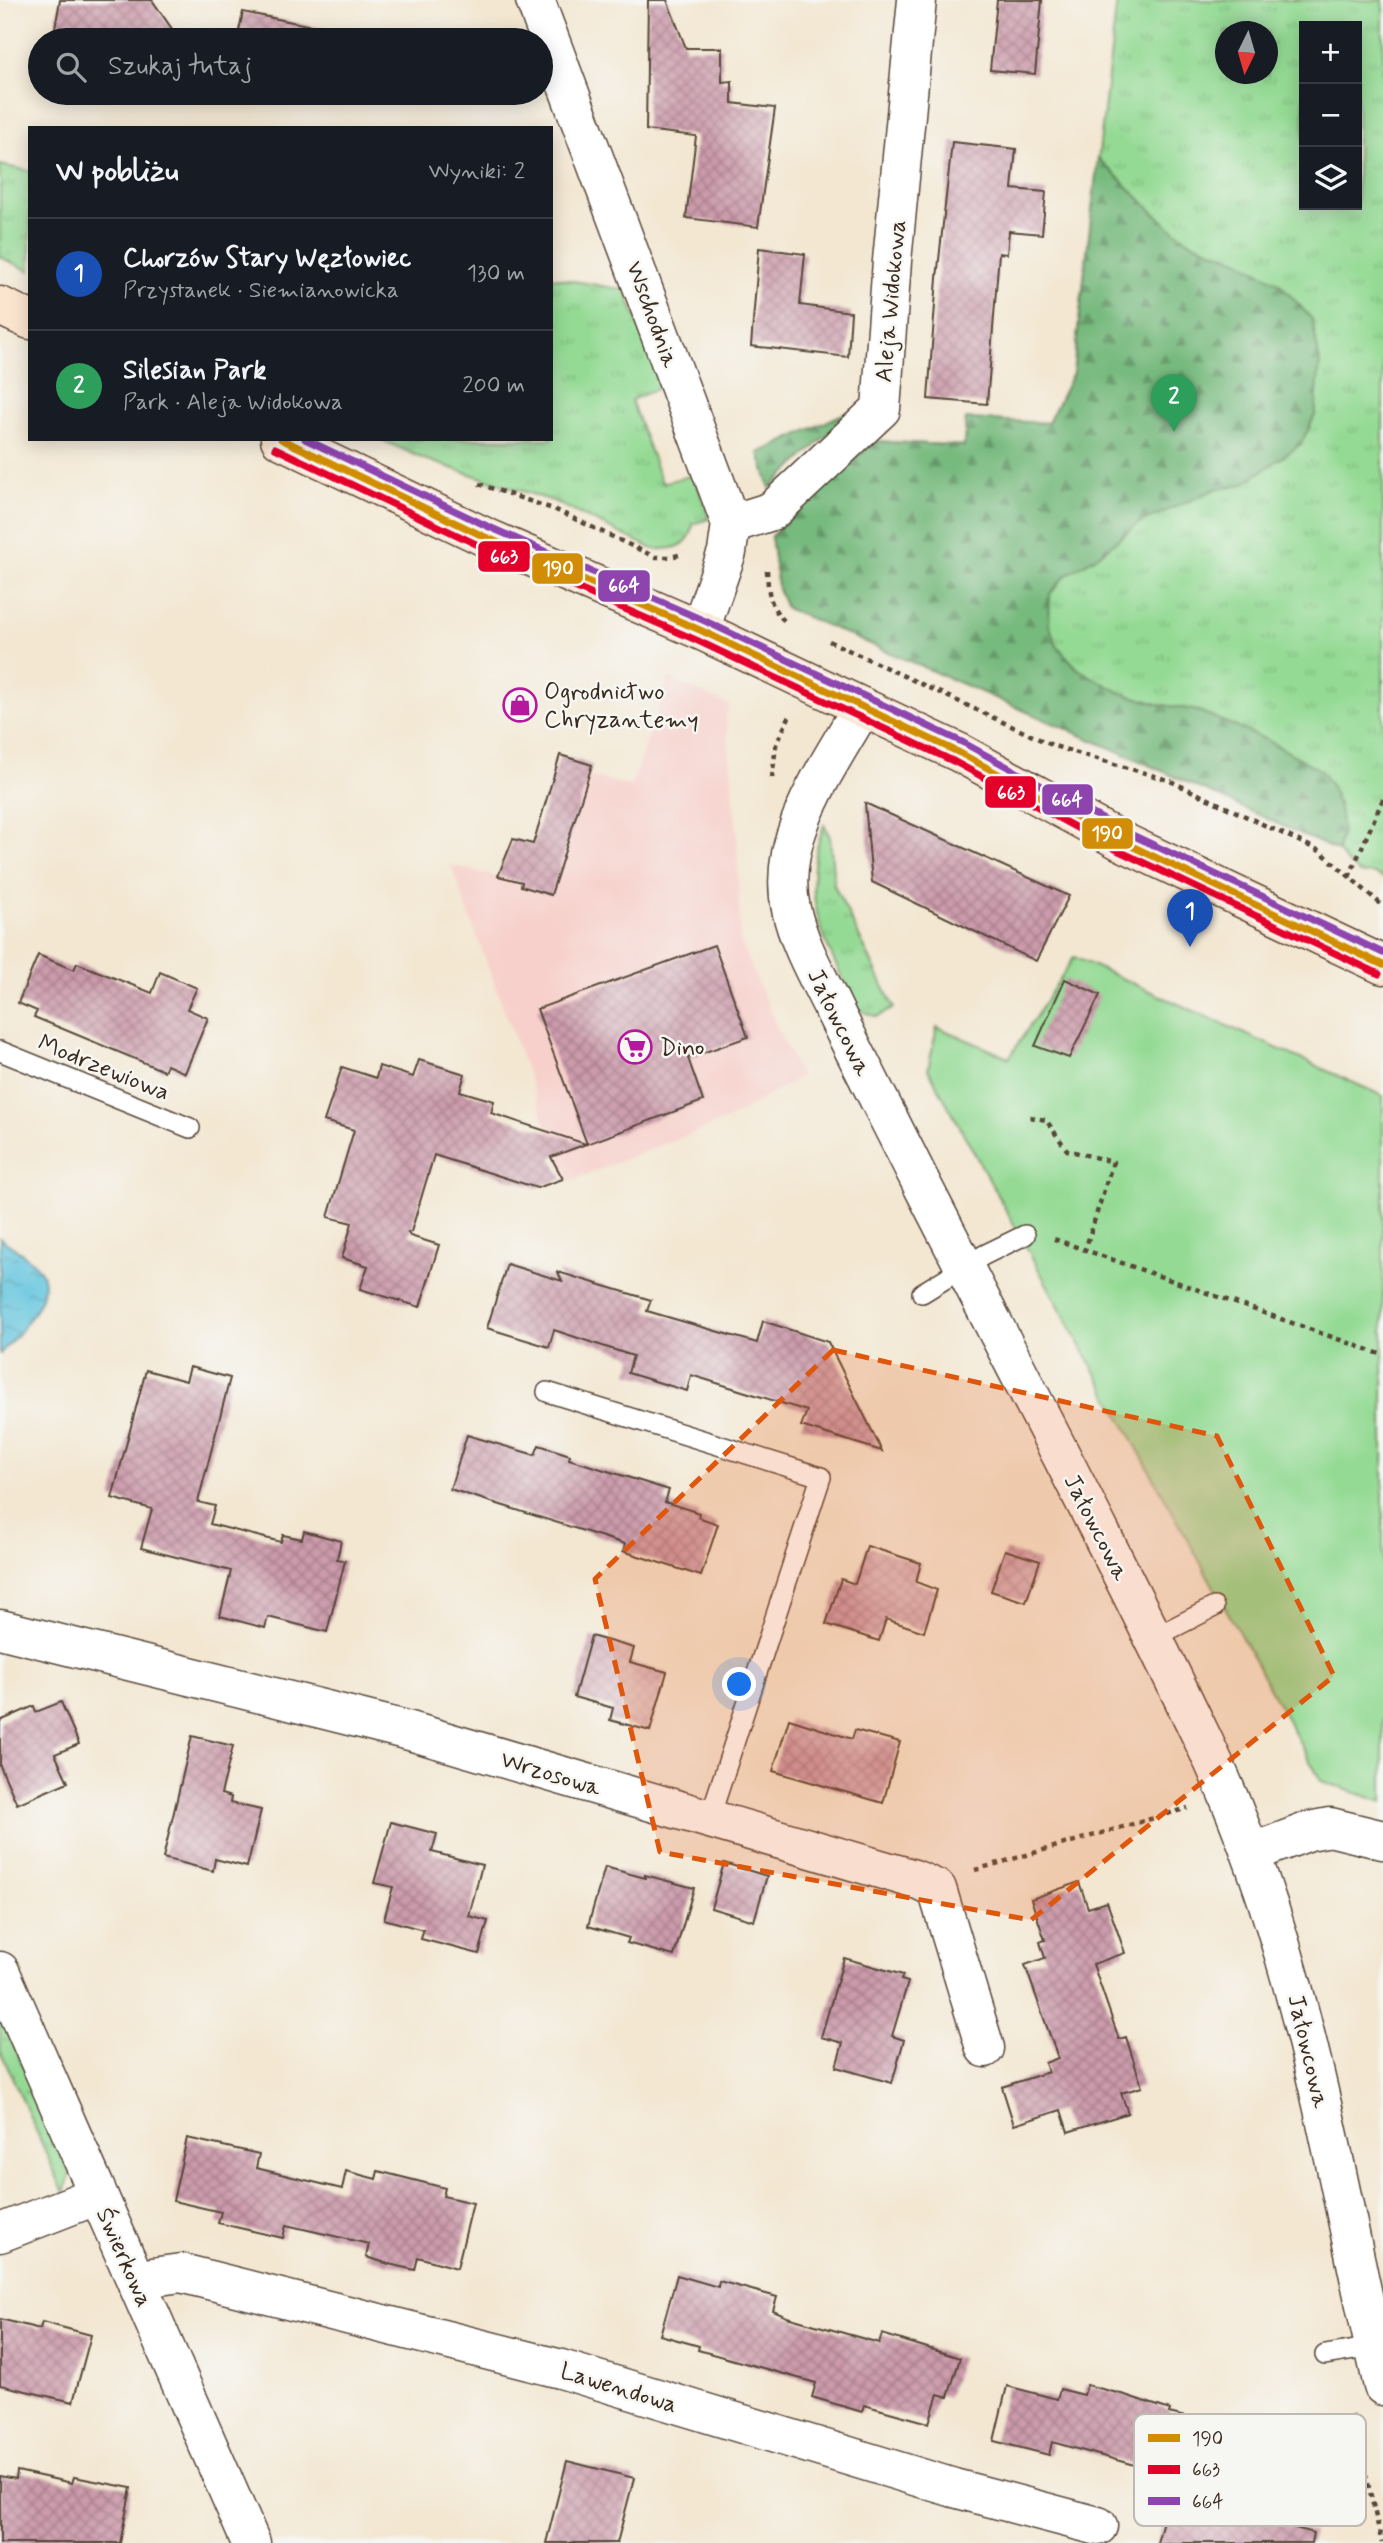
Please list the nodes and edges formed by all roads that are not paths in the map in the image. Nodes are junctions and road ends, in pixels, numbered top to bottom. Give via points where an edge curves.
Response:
1 (535, 0) edge
2 (917, 0) edge
3 (545, 28) edge
4 (553, 48) edge
5 (0, 306) edge
6 (28, 319) edge
7 (284, 441) edge
8 (731, 524) junction
9 (700, 630) junction
10 (862, 707) junction
11 (1383, 965) edge
12 (0, 1051) edge
13 (190, 1128) dead end
14 (1034, 1235) road end
15 (964, 1268) junction
16 (922, 1293) dead end
17 (547, 1392) dead end
18 (1214, 1606) dead end
19 (0, 1629) edge
20 (1153, 1638) junction
21 (709, 1820) junction
22 (1383, 1840) edge
23 (1251, 1853) junction
24 (0, 1971) edge
25 (985, 2048) dead end
26 (98, 2195) junction
27 (0, 2233) edge
28 (136, 2284) junction
29 (1378, 2346) edge
30 (1325, 2355) dead end
31 (1383, 2386) edge
32 (1098, 2526) dead end
33 (251, 2543) edge

1 - 3 street, Wschodnia
2 - 8 street, Aleja Widokowa via 881,409 772,511
4 - 8 street, Wschodnia
5 - 6 street
7 - 9 street via 483,536
8 - 9 street via 727,552
9 - 10 street
10 - 11 street via 960,753 1121,841
10 - 15 street, Jałowcowa via 800,825 789,870 791,908 811,963
12 - 13 lane, Modrzewiowa
14 - 15 lane
15 - 16 lane
15 - 20 street, Jałowcowa
17 - 21 lane via 821,1477
18 - 20 lane
19 - 21 street, Wrzosowa via 410,1731
20 - 23 street, Jałowcowa via 1224,1785
21 - 25 street, Wrzosowa via 937,1889
22 - 23 street via 1330,1827
23 - 29 street, Jałowcowa via 1310,2051
24 - 26 street, Świerkowa
26 - 27 street
26 - 28 street, Świerkowa
28 - 32 street, Lawendowa via 181,2273 547,2365 954,2488
28 - 33 street, Świerkowa
29 - 30 lane
29 - 31 street, Jałowcowa

